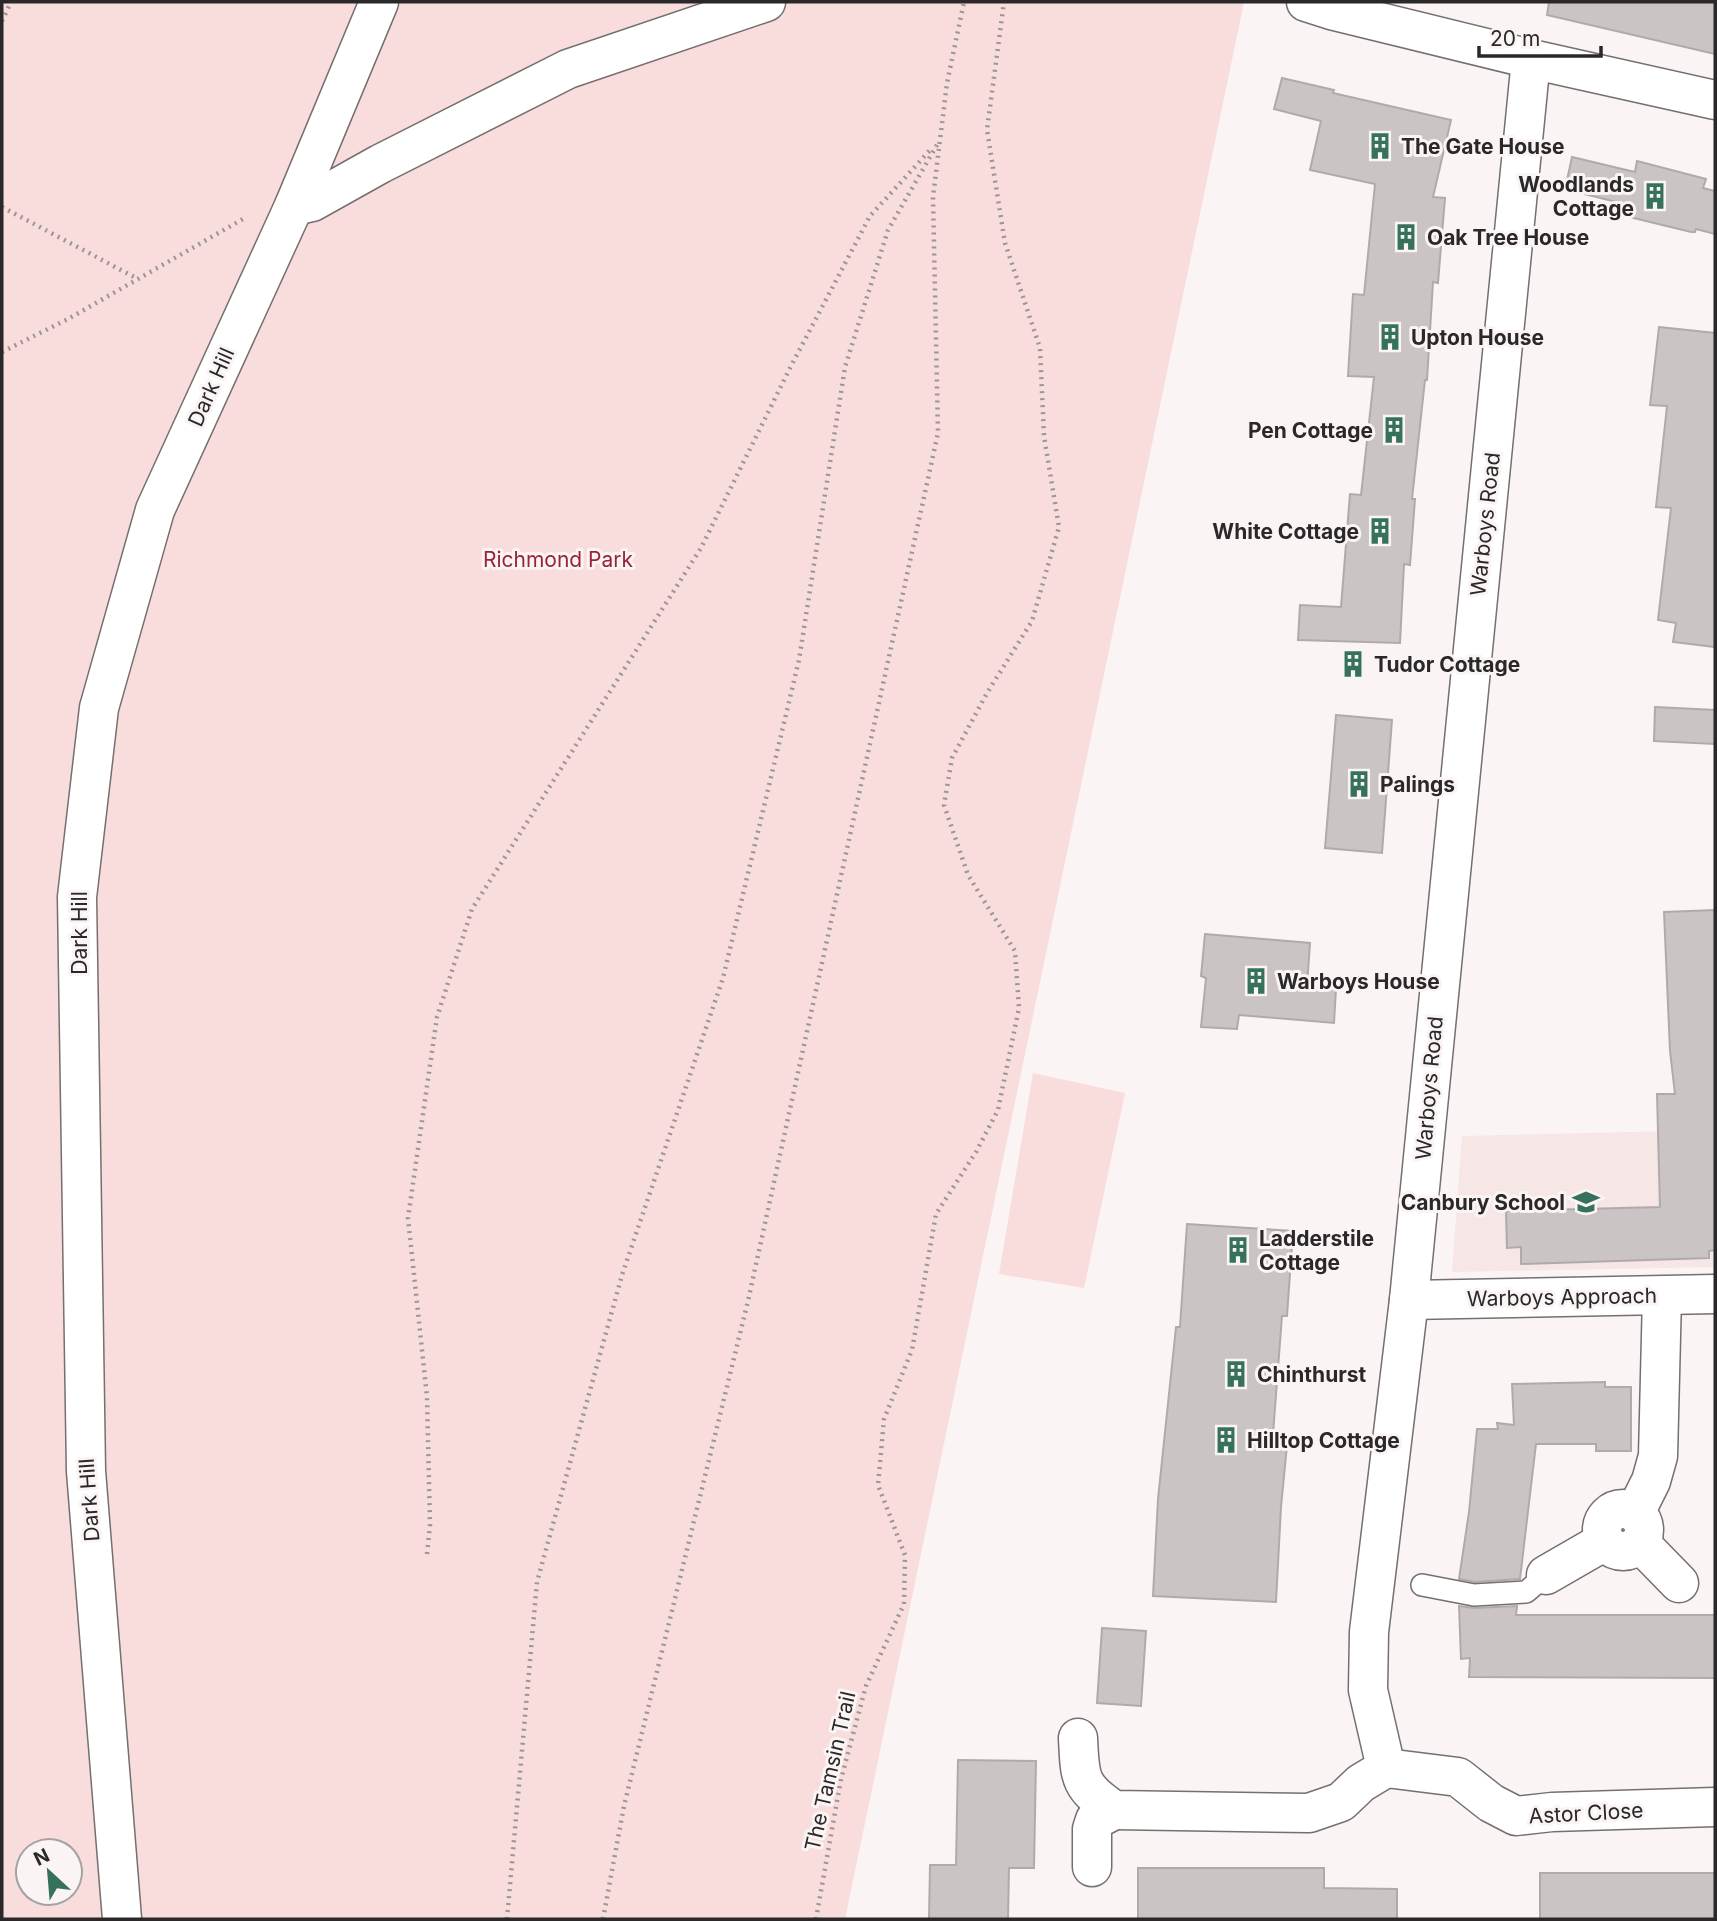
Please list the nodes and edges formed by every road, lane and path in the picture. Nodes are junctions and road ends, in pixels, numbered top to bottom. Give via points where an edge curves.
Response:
1 (11, 2) edge
2 (379, 2) edge
3 (766, 2) edge
4 (964, 2) edge
5 (1012, 2) edge
6 (1306, 2) edge
7 (1004, 4) edge
8 (2, 21) edge
9 (1531, 59) junction
10 (1715, 100) edge
11 (940, 139) junction
12 (2, 206) edge
13 (294, 206) junction
14 (250, 215) dead end
15 (138, 279) junction
16 (2, 352) edge
17 (1715, 1294) edge
18 (1662, 1296) junction
19 (1409, 1300) junction
20 (1627, 1532) junction
21 (426, 1554) dead end
22 (1546, 1575) joint
23 (1679, 1583) dead end
24 (1422, 1584) dead end
25 (1078, 1738) dead end
26 (1383, 1753) junction
27 (1715, 1807) edge
28 (1114, 1810) junction
29 (1093, 1867) dead end
30 (122, 1919) edge
31 (507, 1919) edge
32 (603, 1919) edge
33 (816, 1919) edge

1 - 8 path
2 - 13 street, Dark Hill
3 - 13 street via 568,69 312,202
4 - 11 path
5 - 7 path
6 - 9 street
7 - 33 path, The Tamsin Trail via 987,130 1005,243 1040,348 1044,436 1059,527 1032,621 952,758 944,806 968,875 1015,951 1018,1008 998,1110 936,1214 912,1350 884,1419 878,1485 905,1555 904,1604 866,1686 841,1779
9 - 10 street
9 - 19 street, Warboys Road
11 - 21 path via 870,216 701,548 472,909 437,1017 408,1218 427,1397 430,1525
11 - 31 path via 888,230 845,366 799,660 723,978 622,1275 537,1582
11 - 32 path via 933,197 938,433 748,1301 624,1806
12 - 15 path
13 - 30 street, Dark Hill via 155,510 99,708 77,897 86,1471
14 - 15 path
15 - 16 path
17 - 18 street, Warboys Approach
18 - 19 street, Warboys Approach
18 - 20 street via 1658,1456
19 - 26 street, Warboys Road via 1369,1632 1368,1690
20 - 22 street
20 - 23 street
22 - 24 lane via 1526,1592 1474,1595
25 - 28 street via 1083,1783
26 - 27 street, Astor Close via 1458,1777 1516,1816
26 - 28 street via 1341,1802 1309,1813
28 - 29 street via 1095,1820

